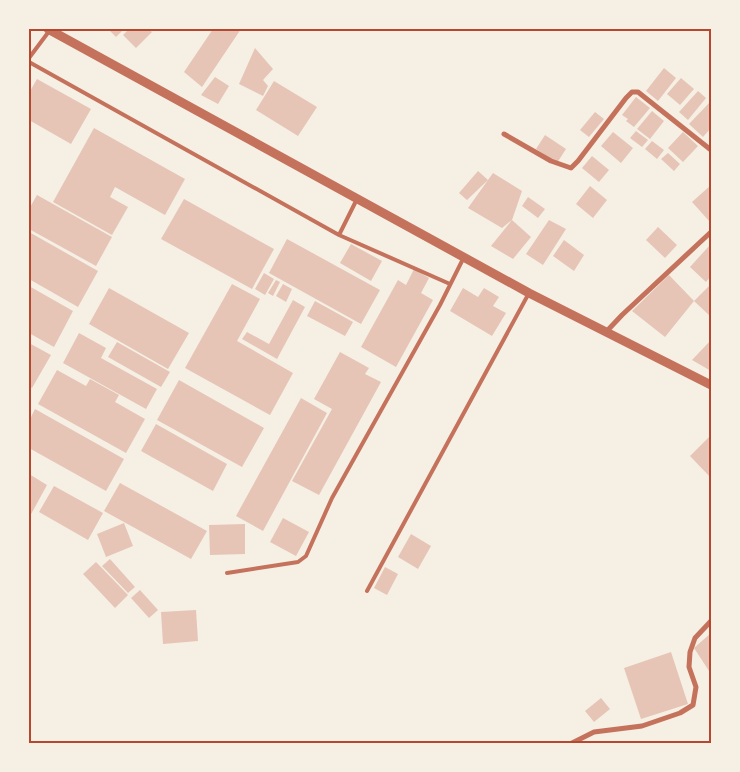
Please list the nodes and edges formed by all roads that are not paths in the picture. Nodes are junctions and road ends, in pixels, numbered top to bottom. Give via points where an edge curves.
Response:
1 (52, 30) edge
2 (29, 58) edge
3 (29, 62) edge
4 (504, 134) dead end
5 (711, 150) edge
6 (357, 199) junction
7 (711, 232) edge
8 (339, 235) junction
9 (464, 257) junction
10 (450, 284) junction
11 (529, 293) junction
12 (606, 333) junction
13 (711, 385) edge
14 (228, 573) dead end
15 (367, 591) dead end
16 (711, 621) edge
17 (572, 743) edge

1 - 2 lane
1 - 6 street
3 - 8 lane
4 - 5 street via 570,168 626,98 632,92 638,92
6 - 8 lane
6 - 9 street
7 - 12 street
8 - 10 lane
9 - 10 lane
9 - 11 street
10 - 14 lane via 332,498 306,556 298,562
11 - 12 street
11 - 15 lane
12 - 13 street
16 - 17 street via 694,638 690,652 689,667 696,687 694,705 680,714 642,726 594,732

